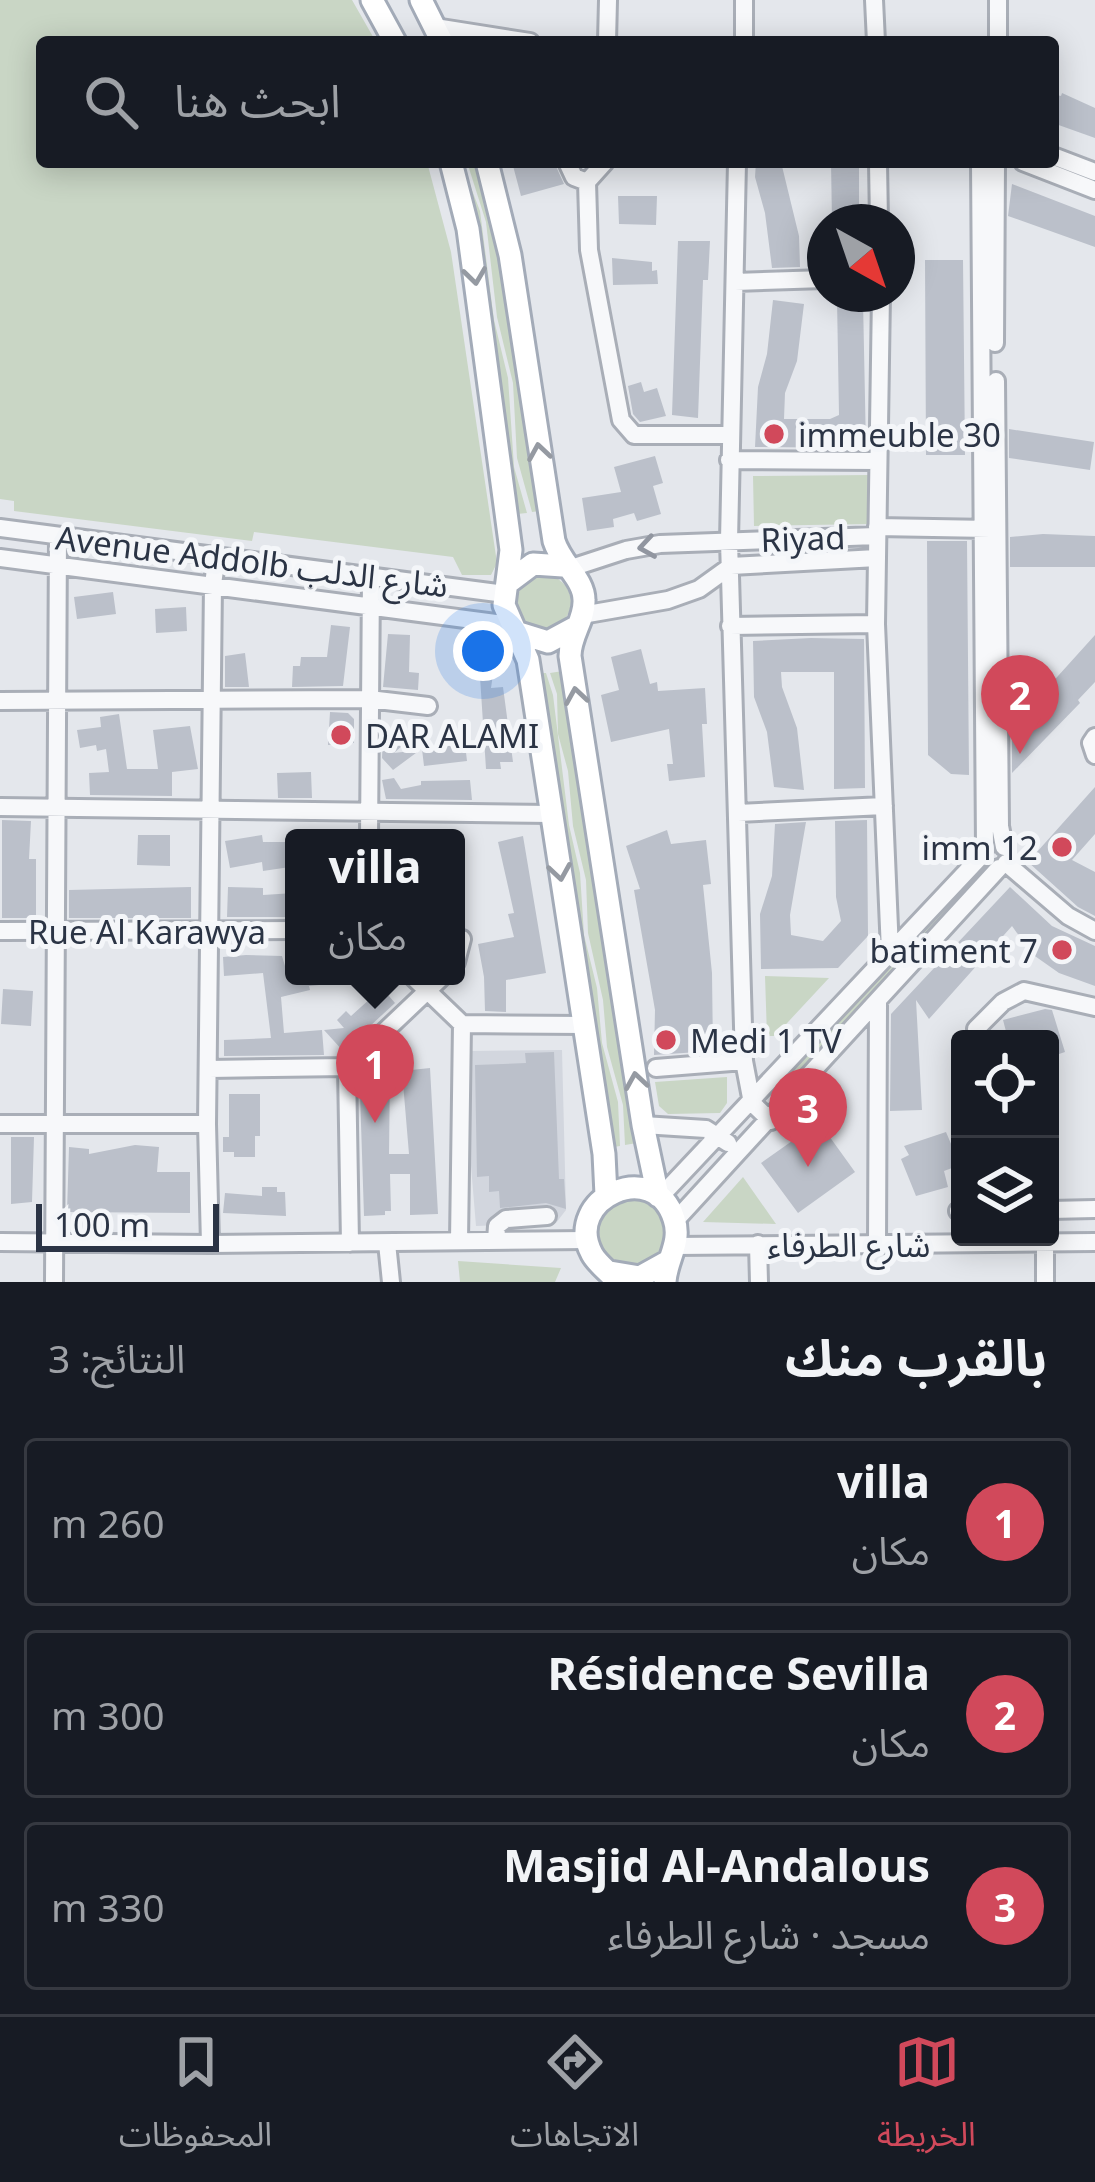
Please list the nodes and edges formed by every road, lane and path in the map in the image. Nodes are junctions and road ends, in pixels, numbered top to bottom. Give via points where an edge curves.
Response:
1 (372, 0) edge
2 (608, 0) edge
3 (744, 0) edge
4 (874, 0) edge
5 (998, 0) edge
6 (431, 17) edge
7 (392, 36) edge
8 (506, 36) edge
9 (608, 36) edge
10 (744, 36) edge
11 (876, 36) edge
12 (998, 36) edge
13 (1059, 158) edge
14 (453, 168) edge
15 (488, 168) edge
16 (570, 168) edge
17 (602, 168) edge
18 (737, 168) edge
19 (878, 168) edge
20 (980, 168) edge
21 (997, 168) edge
22 (1038, 168) edge
23 (1095, 172) edge
24 (587, 182) junction
25 (1095, 190) edge
26 (879, 204) edge
27 (807, 280) edge
28 (735, 282) junction
29 (881, 312) edge
30 (730, 435) junction
31 (729, 460) junction
32 (877, 461) junction
33 (0, 528) edge
34 (990, 529) junction
35 (876, 531) junction
36 (58, 536) junction
37 (729, 542) junction
38 (217, 556) junction
39 (0, 558) edge
40 (877, 558) junction
41 (56, 565) junction
42 (731, 566) junction
43 (566, 568) junction
44 (371, 577) junction
45 (213, 584) junction
46 (507, 588) junction
47 (368, 606) junction
48 (578, 622) junction
49 (876, 624) junction
50 (730, 626) junction
51 (515, 629) junction
52 (214, 699) junction
53 (369, 699) junction
54 (0, 701) edge
55 (55, 702) junction
56 (428, 706) dead end
57 (1095, 736) edge
58 (1095, 754) edge
59 (55, 806) junction
60 (884, 806) junction
61 (0, 807) edge
62 (212, 810) junction
63 (370, 811) junction
64 (738, 813) junction
65 (551, 814) junction
66 (369, 829) edge
67 (995, 856) junction
68 (285, 930) edge
69 (54, 931) junction
70 (1095, 931) edge
71 (0, 932) edge
72 (210, 932) junction
73 (890, 951) junction
74 (420, 985) edge
75 (434, 985) edge
76 (427, 992) junction
77 (878, 1003) junction
78 (1095, 1007) edge
79 (462, 1024) junction
80 (584, 1025) junction
81 (976, 1029) dead end
82 (841, 1045) junction
83 (744, 1061) junction
84 (878, 1066) junction
85 (346, 1067) junction
86 (656, 1068) dead end
87 (209, 1069) junction
88 (752, 1103) junction
89 (771, 1121) junction
90 (0, 1124) edge
91 (54, 1124) junction
92 (207, 1124) junction
93 (643, 1125) junction
94 (722, 1136) junction
95 (739, 1155) junction
96 (606, 1195) junction
97 (659, 1197) junction
98 (1095, 1209) edge
99 (1059, 1210) edge
100 (547, 1216) dead end
101 (675, 1221) junction
102 (587, 1240) junction
103 (458, 1241) junction
104 (496, 1241) junction
105 (0, 1242) edge
106 (54, 1242) junction
107 (1095, 1242) edge
108 (350, 1243) junction
109 (387, 1243) junction
110 (1059, 1243) edge
111 (210, 1244) junction
112 (758, 1244) junction
113 (877, 1244) junction
114 (951, 1244) edge
115 (1046, 1246) edge
116 (669, 1263) edge
117 (614, 1277) edge
118 (54, 1282) edge
119 (391, 1282) edge
120 (759, 1282) edge
121 (1046, 1282) edge

1 - 7 main road
2 - 9 street
3 - 10 street
4 - 11 street
5 - 12 street
6 - 8 street
13 - 23 street
14 -> 46 main road via 482,323 511,550
43 -> 15 main road via 551,528 510,255
16 - 24 street
17 - 24 street
18 - 28 street
19 - 26 street
20 - 34 street
21 - 34 street
22 - 25 street
24 - 30 street via 589,250 620,420 634,435
27 - 28 street
28 - 30 street
29 - 32 street
30 - 31 street
31 - 32 street
31 - 37 street
32 - 35 street
33 - 36 street, Avenue Addolb شارع الدلب
34 - 35 street, Riyad
34 - 67 street
35 - 37 street, Riyad
35 - 40 street
36 - 38 street, Avenue Addolb شارع الدلب
36 - 41 street
37 - 42 street
37 -> 43 street via 660,544
38 - 44 street, Avenue Addolb شارع الدلب
38 - 45 street
39 - 41 street, Avenue Addolb شارع الدلب
40 - 42 street
40 - 49 street
41 - 45 street, Avenue Addolb شارع الدلب
41 - 55 street
42 - 48 street via 699,589
42 - 50 street
43 - 46 main road via 533,564
43 - 48 main road via 581,585
44 - 46 street, Avenue Addolb شارع الدلب
44 - 47 street
45 - 47 street, Avenue Addolb شارع الدلب
45 - 52 street
46 - 51 main road via 506,615
47 - 51 street, Avenue Addolb شارع الدلب
47 - 53 street
48 - 51 main road via 548,643
93 -> 48 main road via 570,656
49 - 50 street
49 - 60 street
50 - 64 street
51 - 65 main road via 528,660
52 - 53 street
52 - 55 street
52 - 62 street
53 - 56 street
53 - 63 street
54 - 55 street
55 - 59 street
57 - 58 street
59 - 61 street
59 - 62 street
59 - 69 street
60 - 64 street
60 - 73 street
62 - 63 street
62 - 72 street
63 - 65 street
63 - 66 street
64 - 83 street
65 -> 80 main road
67 - 70 street
67 - 73 street
67 - 77 street
68 - 72 street, Rue Al Karawya
69 - 71 street, Rue Al Karawya
69 - 72 street, Rue Al Karawya
69 - 91 street
72 - 87 street
73 - 88 street
74 - 76 street
75 - 76 street
76 - 79 street
76 - 85 street
77 - 82 street
77 - 84 street
78 - 81 street via 1024,991
79 - 80 street
79 - 103 street
80 - 96 main road
82 - 84 street
82 - 89 street
83 - 86 street
83 - 88 street
84 - 113 street
85 - 87 street
85 - 108 street
87 - 92 street
88 - 89 street
88 - 94 street
89 - 95 street
90 - 91 street
91 - 92 street
91 - 106 street
92 - 111 street
93 - 94 street
93 - 97 main road
94 - 95 street
94 - 97 street
95 - 101 street
96 - 97 main road via 638,1187
96 - 102 main road via 590,1215
97 - 101 main road
98 - 99 street
100 - 104 street via 506,1219
101 - 116 main road
102 - 104 street
102 - 117 main road
103 - 104 street
103 - 109 street
105 - 106 street
106 - 111 street
106 - 118 street
107 - 110 street, شارع الطرفاء
108 - 109 street
108 - 111 street
109 - 119 street
112 - 113 street, شارع الطرفاء
112 - 116 street, شارع الطرفاء
112 - 120 street
113 - 114 street, شارع الطرفاء
115 - 121 street
116 - 117 main road via 640,1277

